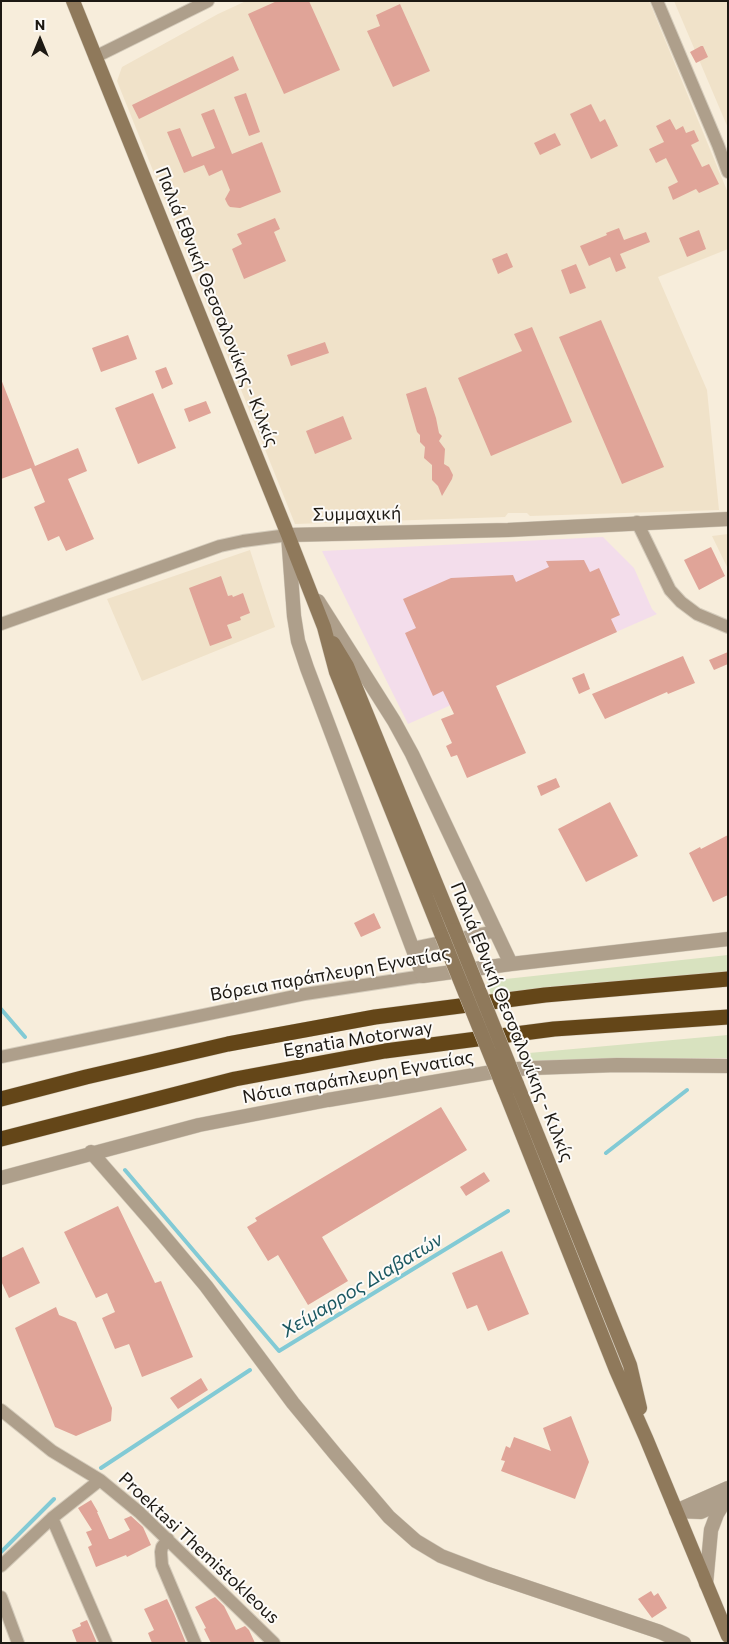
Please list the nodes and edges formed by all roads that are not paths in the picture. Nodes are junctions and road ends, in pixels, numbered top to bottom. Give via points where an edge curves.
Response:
1 (73, 1) edge
2 (208, 1) edge
3 (657, 1) edge
4 (95, 57) junction
5 (728, 172) edge
6 (728, 519) edge
7 (637, 522) junction
8 (288, 534) junction
9 (307, 583) junction
10 (1, 624) edge
11 (728, 627) edge
12 (324, 628) junction
13 (496, 931) junction
14 (728, 939) edge
15 (413, 948) junction
16 (511, 964) junction
17 (423, 976) junction
18 (728, 980) edge
19 (728, 1017) edge
20 (1, 1057) edge
21 (728, 1066) edge
22 (510, 1086) junction
23 (1, 1099) edge
24 (1, 1139) edge
25 (91, 1152) junction
26 (1, 1178) edge
27 (1, 1410) edge
28 (100, 1480) junction
29 (727, 1496) edge
30 (676, 1511) junction
31 (52, 1518) junction
32 (168, 1539) junction
33 (1, 1566) edge
34 (706, 1584) junction
35 (1, 1597) edge
36 (728, 1636) edge
37 (728, 1640) edge
38 (18, 1643) edge
39 (106, 1643) edge
40 (195, 1643) edge
41 (274, 1643) edge
42 (684, 1643) edge
43 (720, 1643) edge

1 - 4 main road, Παλιά Εθνική Θεσσαλονίκης - Κιλκίς
2 - 4 street
3 - 5 street
4 - 8 main road, Παλιά Εθνική Θεσσαλονίκης - Κιλκίς
6 - 7 street, Συμμαχική
7 - 8 street, Συμμαχική via 508,530
7 - 11 street via 670,590 697,614
8 - 9 main road, Παλιά Εθνική Θεσσαλονίκης - Κιλκίς
8 - 10 street, Συμμαχική via 220,546
8 - 15 street via 298,641
9 - 12 main road, Παλιά Εθνική Θεσσαλονίκης - Κιλκίς
9 - 13 street via 412,754
12 - 22 main road, Παλιά Εθνική Θεσσαλονίκης - Κιλκίς, bridge via 336,672 442,936
12 - 22 main road, Παλιά Εθνική Θεσσαλονίκης - Κιλκίς, bridge via 347,666 455,930
13 - 15 street
13 - 16 street
14 - 16 street, Βόρεια παράπλευρη Εγνατίας
15 - 17 street
16 - 17 street, Βόρεια παράπλευρη Εγνατίας
17 - 20 street, Βόρεια παράπλευρη Εγνατίας via 306,994
18 - 23 highway, Egnatia Motorway via 545,996 375,1017 228,1044
19 - 24 highway, Egnatia Motorway via 554,1029 385,1051 235,1079
21 - 25 street, Νότια παράπλευρη Εγνατίας via 617,1065 504,1070 199,1125
22 - 30 main road, Παλιά Εθνική Θεσσαλονίκης - Κιλκίς via 616,1370
25 - 26 street, Νότια παράπλευρη Εγνατίας
25 - 42 street via 206,1286 336,1455 390,1517 416,1541 441,1556 488,1574
27 - 28 street, Proektasi Themistokleous via 52,1451
28 - 31 street
28 - 32 street, Proektasi Themistokleous
29 - 30 street
29 - 34 street via 711,1530
30 - 34 main road, Παλιά Εθνική Θεσσαλονίκης - Κιλκίς
31 - 33 street
31 - 39 street
32 - 40 street via 162,1547 162,1565
32 - 41 street, Proektasi Themistokleous
34 - 36 main road, Παλιά Εθνική Θεσσαλονίκης - Κιλκίς
35 - 38 street
37 - 43 street

